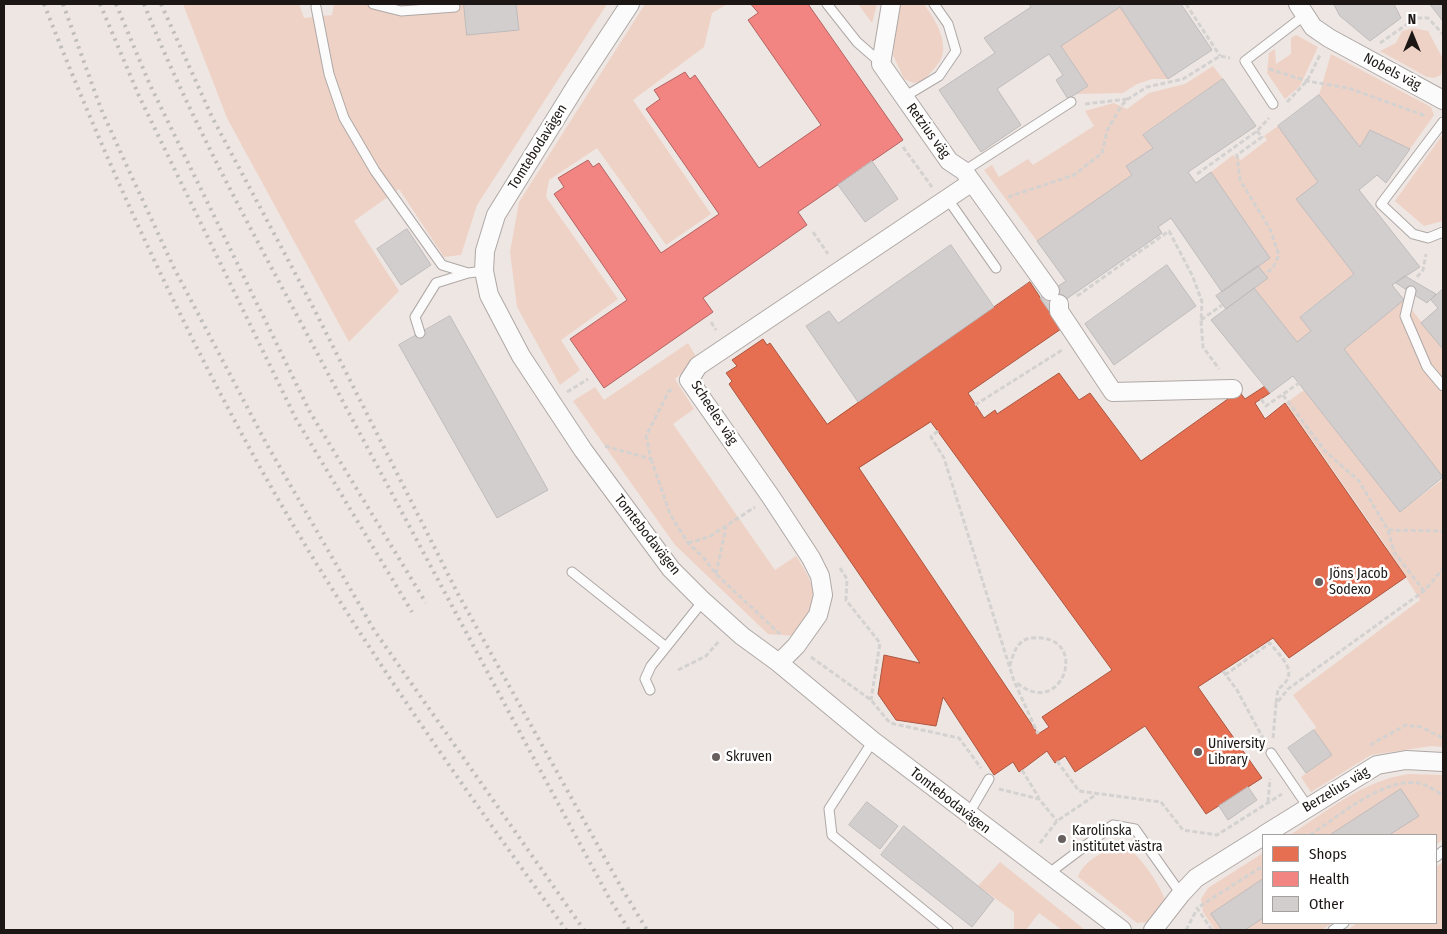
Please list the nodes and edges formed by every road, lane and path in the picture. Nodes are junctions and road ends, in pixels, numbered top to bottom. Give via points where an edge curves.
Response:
1 (373, 4) edge
2 (630, 4) edge
3 (827, 4) edge
4 (891, 4) edge
5 (934, 4) edge
6 (1186, 4) edge
7 (315, 5) edge
8 (455, 7) dead end
9 (1302, 9) edge
10 (1443, 34) edge
11 (1220, 56) junction
12 (1361, 56) junction
13 (1245, 61) junction
14 (881, 64) junction
15 (904, 97) junction
16 (1128, 100) junction
17 (1443, 100) edge
18 (1071, 102) dead end
19 (1273, 104) dead end
20 (1090, 105) dead end
21 (1443, 122) edge
22 (1257, 131) dead end
23 (903, 147) dead end
24 (968, 177) junction
25 (945, 200) junction
26 (988, 202) junction
27 (813, 232) dead end
28 (1443, 232) edge
29 (996, 268) dead end
30 (1423, 270) dead end
31 (840, 271) junction
32 (476, 272) junction
33 (1266, 274) dead end
34 (1417, 276) dead end
35 (1411, 291) dead end
36 (1056, 302) junction
37 (1222, 305) dead end
38 (1201, 321) junction
39 (420, 333) dead end
40 (1078, 340) junction
41 (689, 380) junction
42 (1299, 383) dead end
43 (1443, 386) edge
44 (1233, 389) joint
45 (1283, 395) junction
46 (1261, 399) dead end
47 (975, 405) dead end
48 (938, 431) dead end
49 (583, 450) junction
50 (771, 497) junction
51 (726, 526) junction
52 (1388, 530) junction
53 (1443, 531) edge
54 (688, 543) dead end
55 (1443, 569) edge
56 (572, 572) dead end
57 (716, 574) dead end
58 (1424, 591) junction
59 (703, 601) junction
60 (796, 646) junction
61 (666, 647) junction
62 (779, 662) junction
63 (1010, 666) junction
64 (1014, 681) junction
65 (650, 690) dead end
66 (1276, 704) junction
67 (1038, 734) dead end
68 (1443, 738) edge
69 (873, 742) junction
70 (1366, 747) dead end
71 (1271, 753) junction
72 (1057, 761) dead end
73 (1443, 762) edge
74 (1022, 770) dead end
75 (989, 779) junction
76 (1294, 786) junction
77 (1443, 795) edge
78 (1039, 799) junction
79 (1268, 803) junction
80 (1308, 807) junction
81 (968, 815) junction
82 (1057, 821) dead end
83 (1267, 834) edge
84 (1312, 834) edge
85 (1262, 837) edge
86 (1262, 867) edge
87 (1048, 874) junction
88 (1181, 894) junction
89 (948, 930) edge
90 (1122, 930) edge
91 (1153, 930) edge
92 (1212, 930) edge

1 - 8 lane via 401,11
2 - 32 street, Tomtebodavägen via 496,215
3 - 14 lane via 856,42
4 - 14 street
5 - 15 lane via 948,24 956,51 940,76
6 - 11 path
7 - 32 lane via 330,74 344,118 375,171 442,265
9 - 12 street, Nobels väg via 1314,27
9 - 13 lane
10 - 12 path via 1428,18 1416,18
11 - 13 path
11 - 16 path via 1183,80 1147,87
12 - 17 street, Nobels väg
13 - 19 lane
13 - 21 path via 1308,81 1348,88
14 - 15 street, Retzius väg
15 - 24 street, Retzius väg via 949,161
16 - 20 path
16 - 26 path via 1106,131 1102,153 1074,175
18 - 24 lane
21 - 28 lane via 1381,204 1413,234 1428,238
22 - 33 path via 1262,136 1237,155 1240,180 1270,229 1279,255
23 - 25 path
24 - 25 street, Scheeles väg
24 - 26 street, Retzius väg
25 - 29 lane
25 - 31 street, Scheeles väg
26 - 36 street, Retzius väg
27 - 31 path
30 - 34 path
31 - 41 street, Scheeles väg via 698,366
32 - 39 lane via 436,283 414,317
32 - 49 street, Tomtebodavägen via 521,356
35 - 43 lane via 1406,316 1427,367
36 - 38 path via 1169,231 1202,302
36 - 40 street, Retzius väg
37 - 38 path
38 - 44 path via 1203,347
40 - 44 street, Retzius väg via 1114,392
40 - 47 path
41 - 49 path via 669,391 646,436 651,459 590,442
41 - 50 street, Scheeles väg
42 - 45 path
45 - 46 path via 1266,406
45 - 52 path via 1325,452 1359,481
48 - 63 path via 931,437 944,458
49 - 59 street, Tomtebodavägen via 671,568
50 - 51 path
50 - 60 street, Scheeles väg via 820,576 823,595 818,615
51 - 54 path via 709,537
51 - 57 path
52 - 53 path
52 - 58 path via 1394,552
55 - 58 path
56 - 61 lane
58 - 66 path via 1288,689
59 - 61 lane
59 - 62 street, Tomtebodavägen via 742,636
60 - 62 street, Scheeles väg
60 - 75 path via 871,700 890,723 959,738
61 - 65 lane via 645,679
62 - 69 street, Tomtebodavägen
63 - 64 path
63 - 64 path via 1014,650 1026,638 1046,637 1060,645 1067,661 1064,676 1054,688 1041,693 1024,689
64 - 67 path
66 - 71 path
66 - 71 path via 1278,689 1290,675 1288,667 1270,643 1224,673
68 - 70 path via 1421,727 1406,725
69 - 81 street, Tomtebodavägen
69 - 89 lane via 829,809 832,835
71 - 76 lane
71 - 79 path
72 - 79 path via 1079,790 1161,802 1183,830 1217,835
73 - 80 street, Berzelius väg via 1406,760 1378,765
74 - 78 path
75 - 78 path via 997,789
75 - 81 lane
76 - 79 path
76 - 80 lane
77 - 84 path via 1422,784 1392,785
78 - 82 path
80 - 83 street, Berzelius väg
81 - 87 street, Tomtebodavägen
85 - 88 street, Berzelius väg via 1196,878
86 - 92 path via 1197,908
87 - 88 lane via 1113,825 1135,830
87 - 90 street, Tomtebodavägen
88 - 91 street, Berzelius väg

